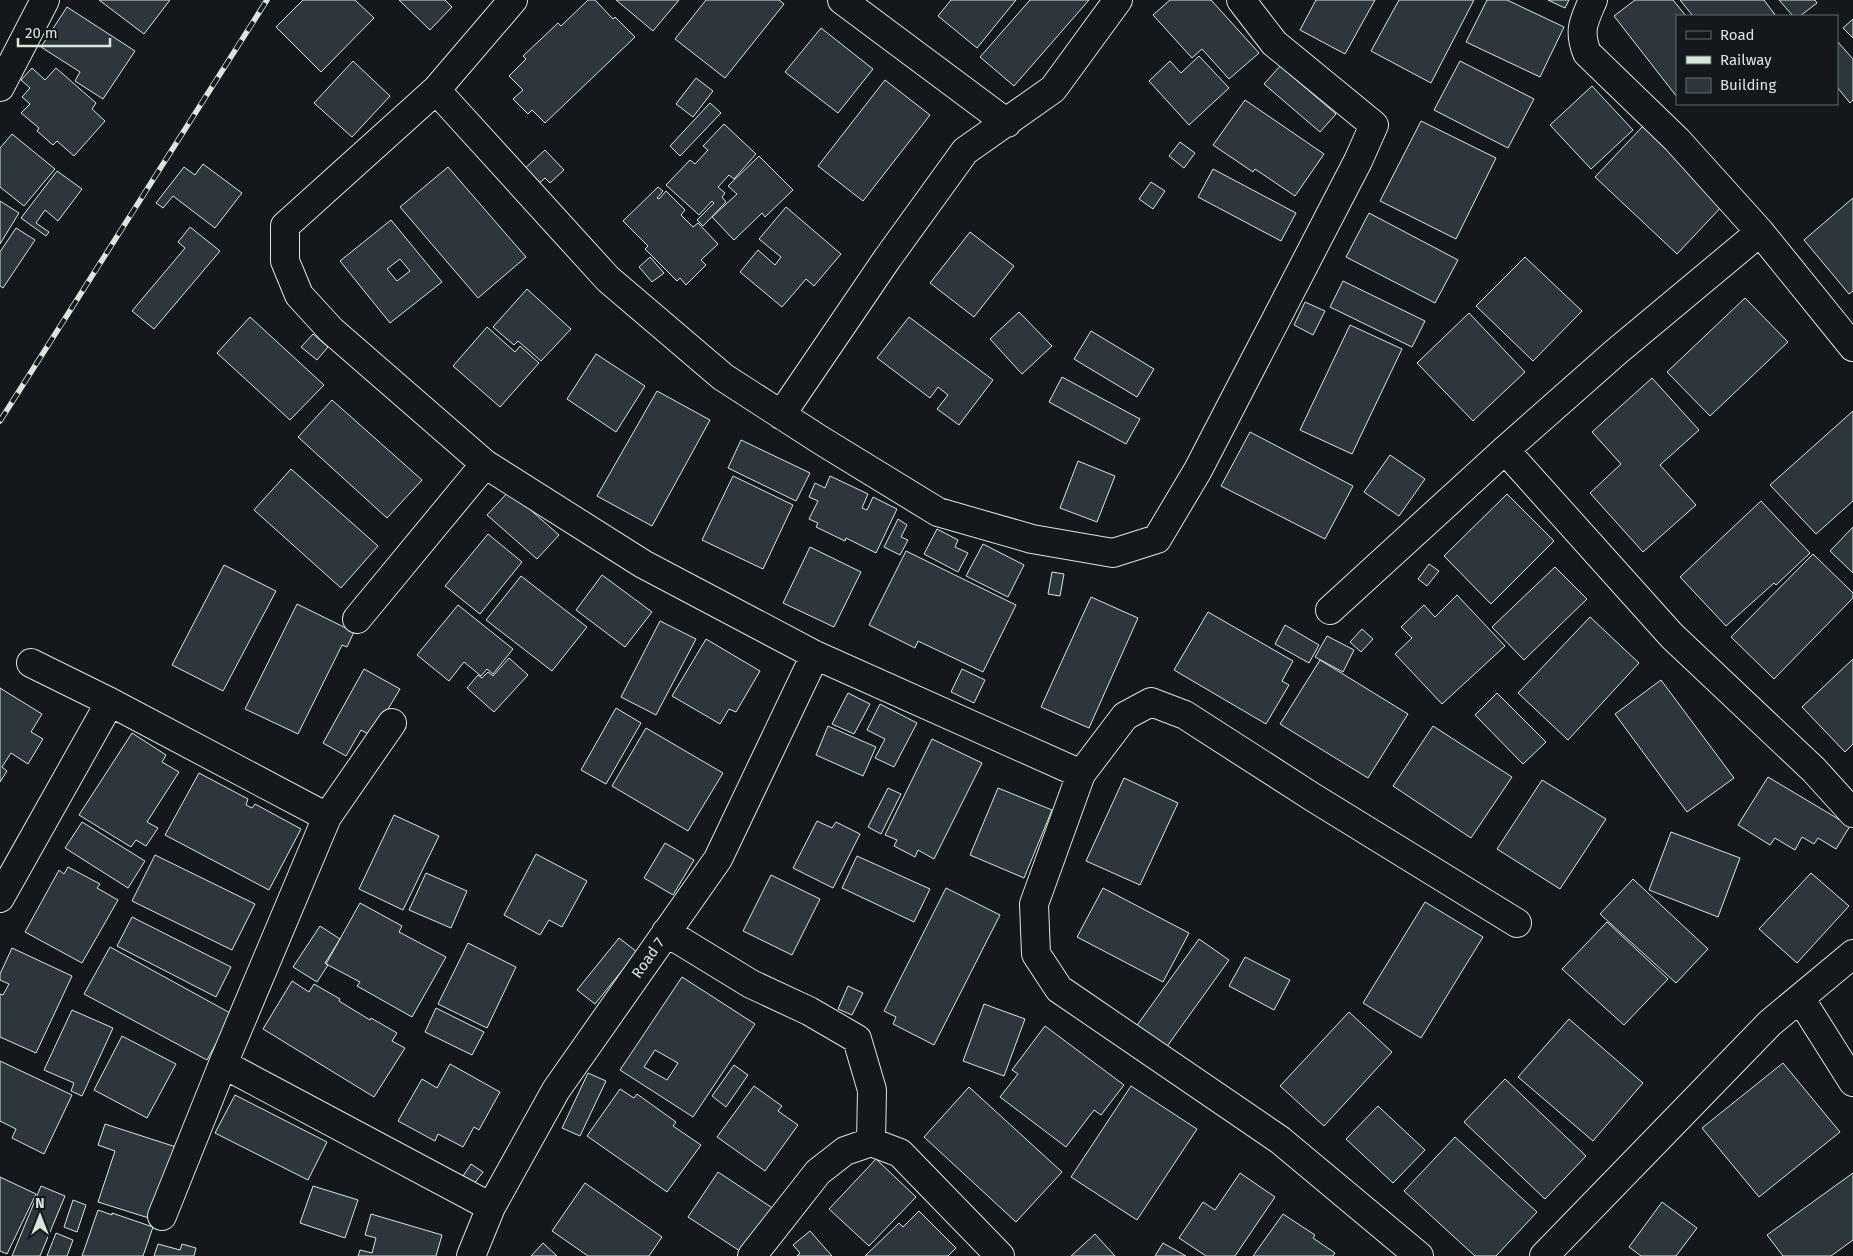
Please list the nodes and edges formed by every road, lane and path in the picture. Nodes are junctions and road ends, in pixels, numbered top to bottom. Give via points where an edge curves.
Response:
1 (45, 0) edge
2 (514, 0) edge
3 (842, 0) edge
4 (1118, 0) edge
5 (1241, 0) edge
6 (1593, 0) edge
7 (0, 87) edge
8 (436, 90) junction
9 (1007, 123) junction
10 (1760, 232) junction
11 (1853, 347) edge
12 (781, 415) junction
13 (1505, 450) junction
14 (485, 464) junction
15 (1330, 610) dead end
16 (357, 620) dead end
17 (815, 655) junction
18 (31, 663) dead end
19 (110, 702) junction
20 (392, 723) dead end
21 (1081, 774) junction
22 (1853, 813) edge
23 (327, 817) junction
24 (0, 898) edge
25 (1517, 923) dead end
26 (666, 932) junction
27 (1853, 954) edge
28 (1800, 998) junction
29 (223, 1064) junction
30 (1853, 1082) edge
31 (871, 1142) junction
32 (491, 1207) junction
33 (162, 1216) dead end
34 (471, 1256) edge
35 (752, 1256) edge
36 (1000, 1256) edge
37 (1419, 1256) edge
38 (1544, 1256) edge

1 - 7 street
2 - 8 street
3 - 9 street
4 - 9 street via 1053,89
5 - 12 street via 1274,42 1374,125 1198,470 1157,539 1113,553 1032,539 938,512
6 - 10 street via 1582,25 1587,53 1677,140
8 - 12 street via 608,279 723,377
8 - 14 street via 285,226 285,261 299,295 331,330
9 - 12 street via 965,151
10 - 11 street
10 - 13 street
13 - 15 street
13 - 22 street via 1672,636 1814,770
14 - 16 street
14 - 17 street via 643,564
17 - 21 street
17 - 26 street, Road 7 via 718,859
18 - 19 street
19 - 23 street
19 - 24 street
20 - 23 street
21 - 25 street via 1126,716 1151,702 1185,716
21 - 37 street via 1034,904 1036,954 1059,988 1280,1140
23 - 29 street
26 - 31 street via 751,984 809,1011 856,1039 872,1090
26 - 32 street, Road 7 via 556,1090
27 - 28 street
28 - 30 street
28 - 38 street via 1770,1023
29 - 32 street
29 - 33 street
31 - 35 street via 845,1151 818,1172
31 - 36 street via 900,1153
32 - 34 street, Road 7

